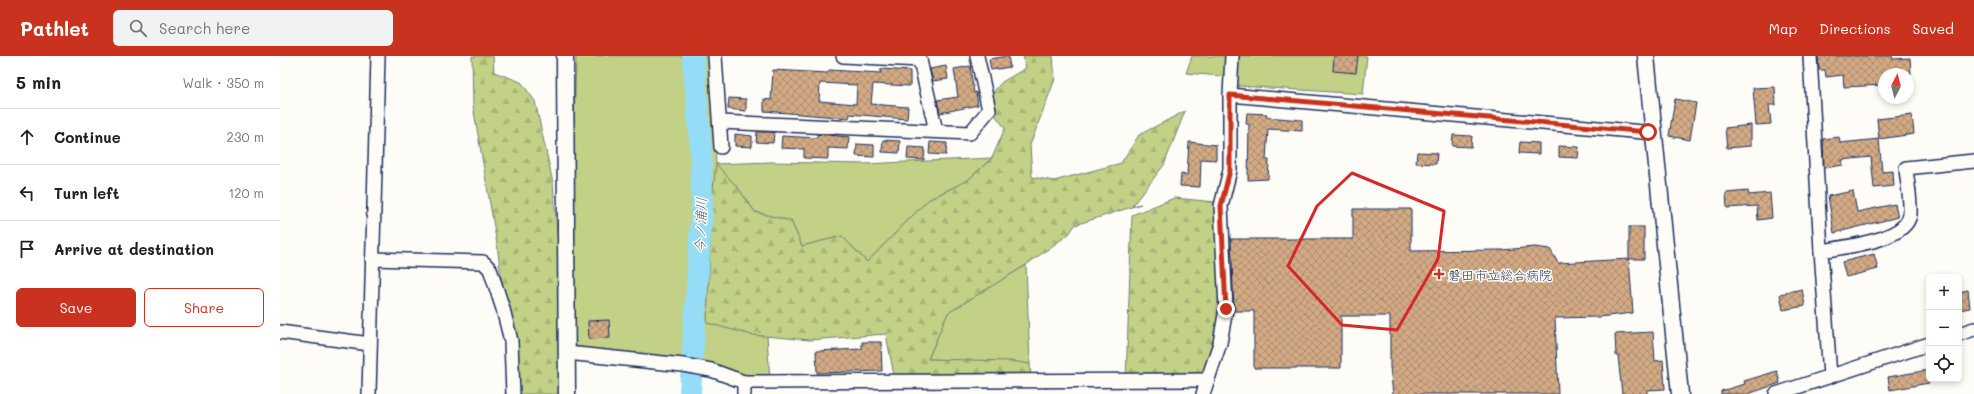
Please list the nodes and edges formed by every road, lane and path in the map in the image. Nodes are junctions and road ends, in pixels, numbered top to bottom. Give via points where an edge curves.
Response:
1 (378, 56) edge
2 (565, 56) edge
3 (715, 56) edge
4 (843, 56) edge
5 (977, 56) edge
6 (1232, 56) edge
7 (1646, 56) edge
8 (1810, 56) edge
9 (920, 58) edge
10 (1230, 95) junction
11 (720, 122) junction
12 (936, 131) junction
13 (1654, 133) junction
14 (721, 146) dead end
15 (1974, 161) edge
16 (1821, 251) junction
17 (372, 259) junction
18 (1974, 329) edge
19 (280, 332) edge
20 (1962, 333) edge
21 (370, 344) junction
22 (1926, 345) edge
23 (567, 353) junction
24 (1830, 376) junction
25 (1208, 380) junction
26 (744, 388) edge
27 (914, 388) edge
28 (368, 394) edge
29 (513, 394) edge
30 (567, 394) edge
31 (1203, 394) edge
32 (1680, 394) edge
33 (1776, 394) edge

1 - 17 street
2 - 23 street
3 - 11 street
4 - 9 street
5 - 12 street via 989,110 970,132
6 - 10 street
7 - 13 street
8 - 16 street
9 - 12 street
10 - 13 street
10 - 25 street via 1230,170 1221,206 1226,309 1220,343
11 - 12 street
11 - 14 street
13 - 32 street
15 - 16 street via 1906,168 1910,214 1907,224 1900,230 1872,241
16 - 24 street
17 - 21 street
17 - 29 street via 483,262 490,269 503,309 510,341
18 - 20 street
19 - 21 street
21 - 28 street
22 - 24 street
23 - 26 street via 711,370
23 - 30 street
24 - 33 street
25 - 27 street
25 - 31 street
26 - 27 street

